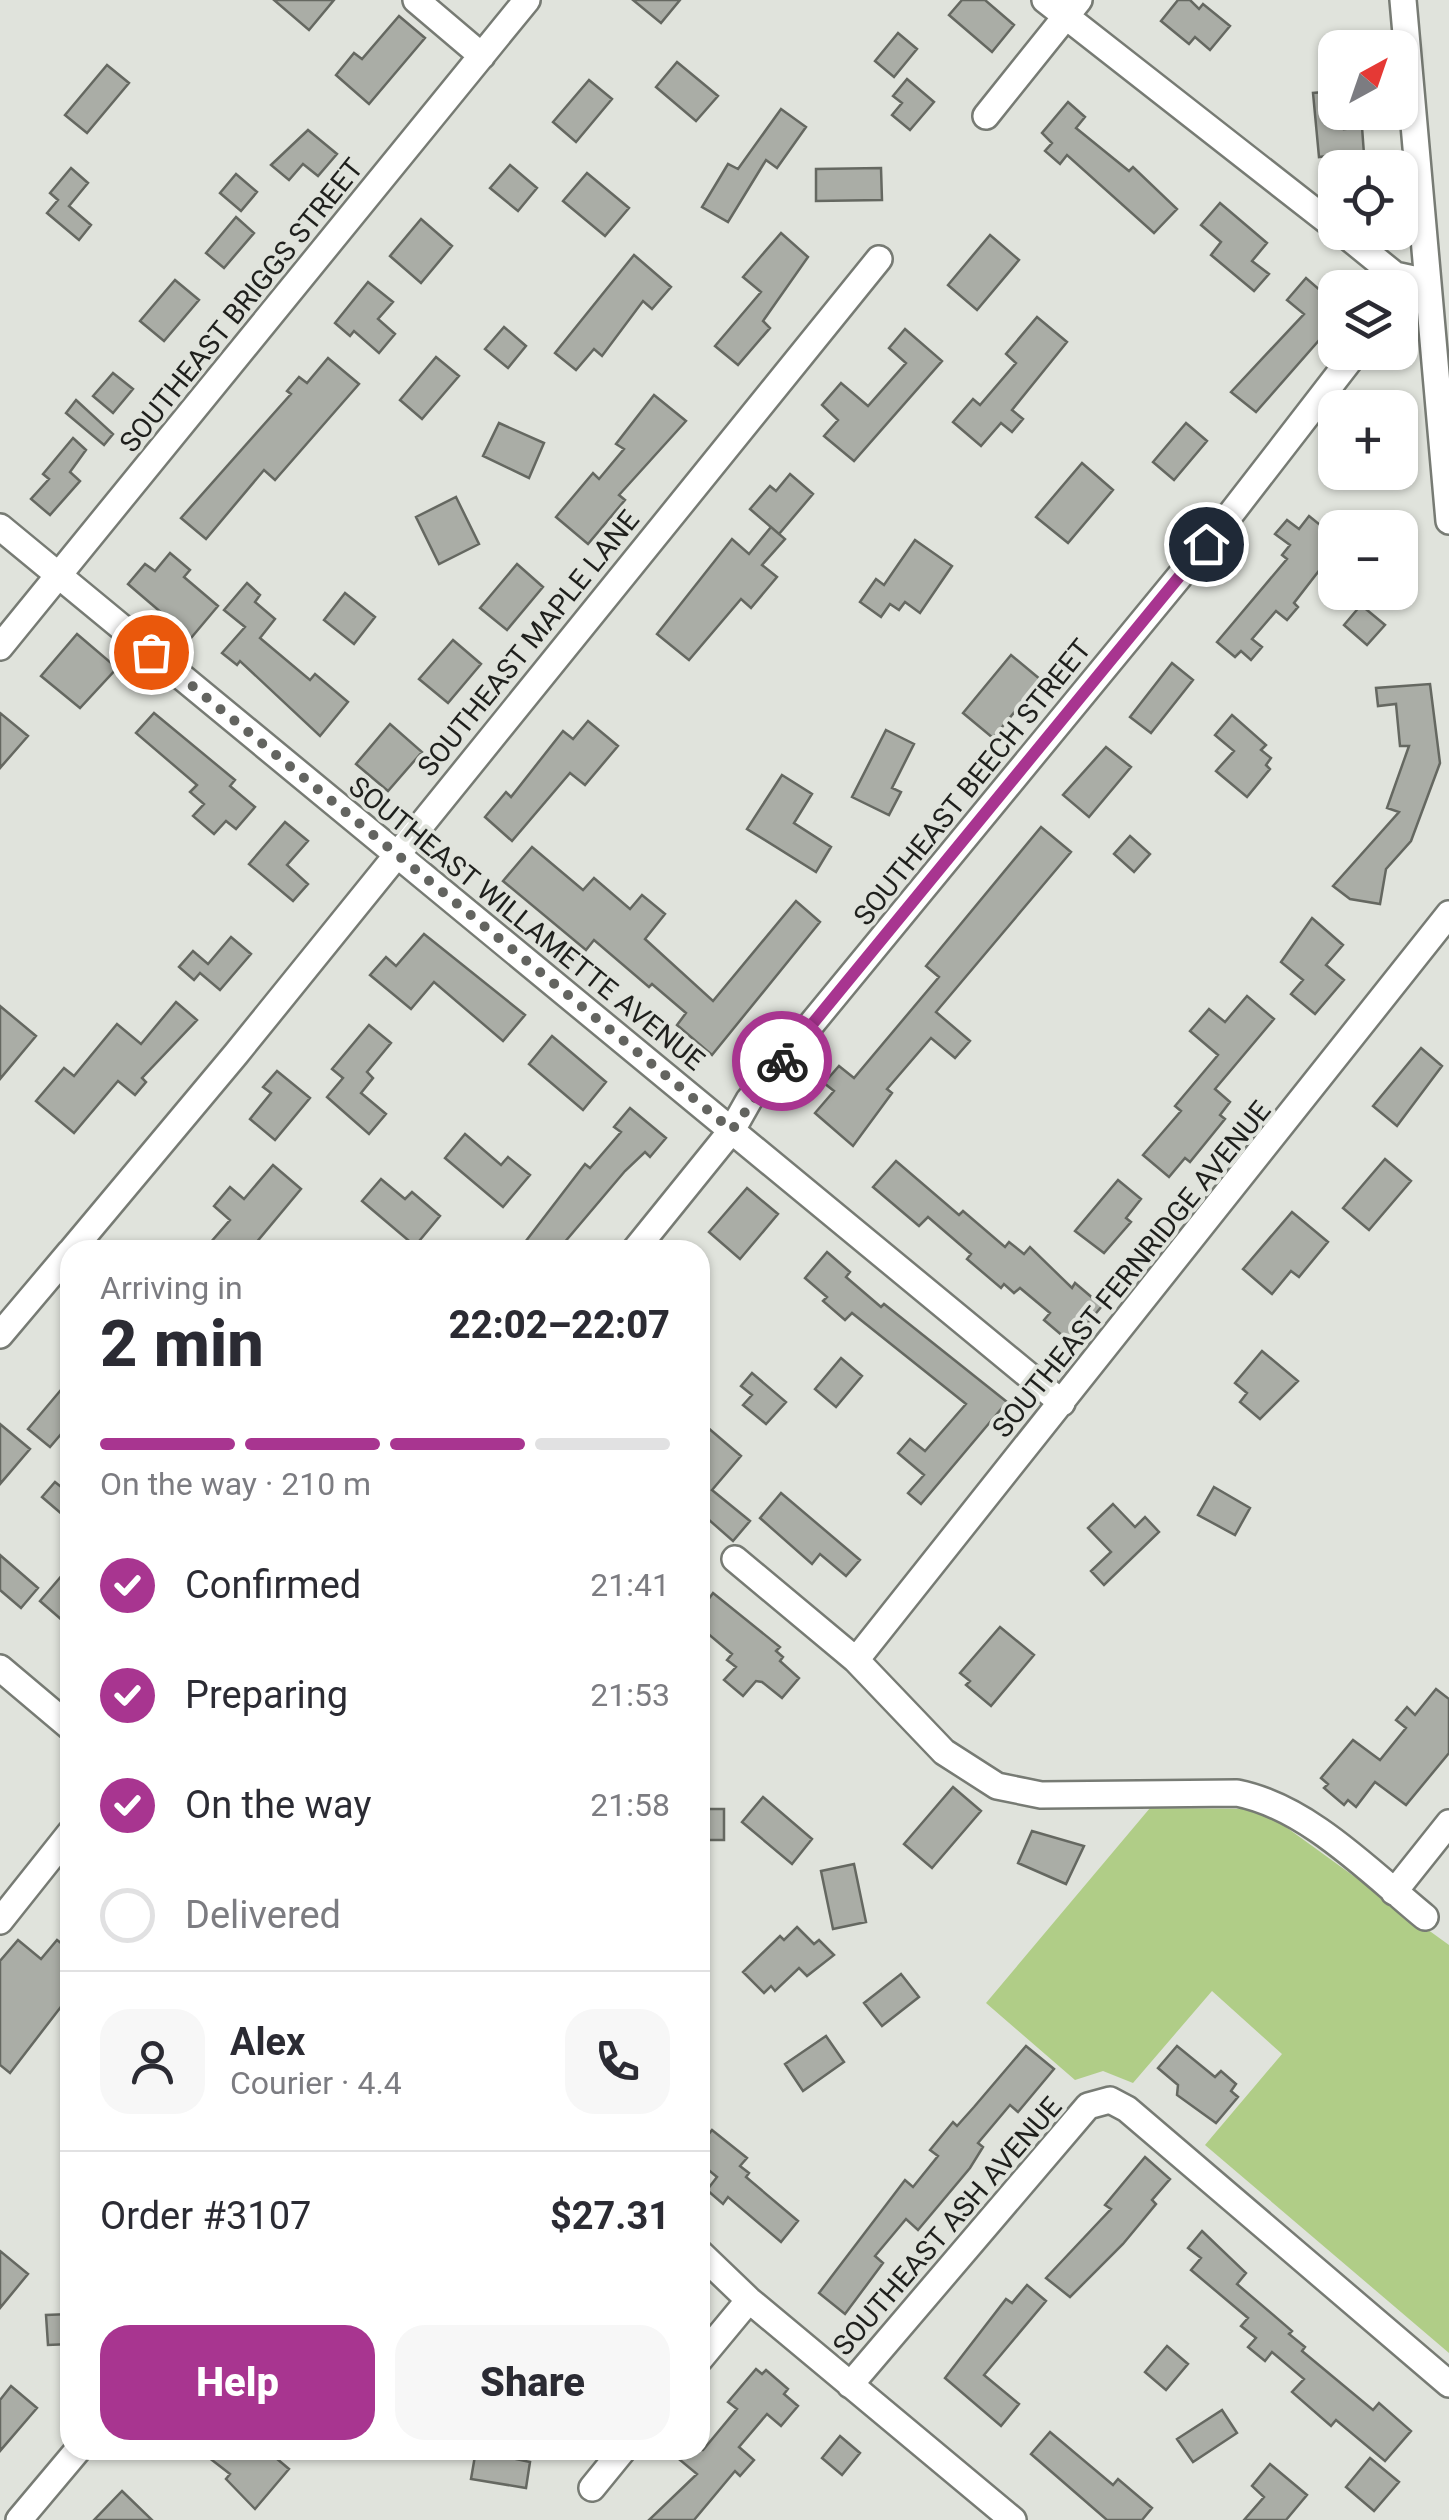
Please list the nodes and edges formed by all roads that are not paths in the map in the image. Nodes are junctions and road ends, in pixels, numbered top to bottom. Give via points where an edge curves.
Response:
1 (416, 0) edge
2 (527, 0) edge
3 (1045, 0) edge
4 (1403, 0) edge
5 (1073, 8) edge
6 (482, 56) junction
7 (986, 116) dead end
8 (1318, 213) edge
9 (1365, 250) edge
10 (878, 259) dead end
11 (1427, 282) junction
12 (1418, 287) edge
13 (1342, 370) edge
14 (1449, 521) edge
15 (0, 528) edge
16 (59, 576) junction
17 (0, 647) edge
18 (395, 855) junction
19 (1449, 914) edge
20 (732, 1130) junction
21 (80, 1240) edge
22 (644, 1240) edge
23 (60, 1264) edge
24 (0, 1335) edge
25 (1062, 1403) junction
26 (736, 1559) dead end
27 (856, 1660) junction
28 (0, 1668) edge
29 (60, 1718) edge
30 (1449, 1823) edge
31 (60, 1846) edge
32 (1394, 1892) junction
33 (1425, 1918) dead end
34 (0, 1921) edge
35 (710, 2263) edge
36 (749, 2300) junction
37 (710, 2347) edge
38 (1449, 2384) edge
39 (850, 2385) junction
40 (69, 2460) edge
41 (615, 2460) edge
42 (592, 2488) dead end
43 (19, 2520) edge
44 (1012, 2520) edge

1 - 6 street
2 - 6 street, SOUTHEAST BRIGGS STREET
3 - 5 street
4 - 11 street
5 - 7 street
5 - 8 street
6 - 16 street, SOUTHEAST BRIGGS STREET
9 - 11 street via 1396,274
10 - 18 street, SOUTHEAST MAPLE LANE
11 - 12 street
11 - 14 street
13 - 20 street, SOUTHEAST BEECH STREET via 749,1100
15 - 16 street, SOUTHEAST WILLAMETTE AVENUE
16 - 17 street, SOUTHEAST BRIGGS STREET
16 - 18 street, SOUTHEAST WILLAMETTE AVENUE
18 - 20 street, SOUTHEAST WILLAMETTE AVENUE
18 - 21 street, SOUTHEAST MAPLE LANE
19 - 25 street, SOUTHEAST FERNRIDGE AVENUE
20 - 22 street, SOUTHEAST BEECH STREET
20 - 25 street, SOUTHEAST WILLAMETTE AVENUE
23 - 24 street, SOUTHEAST MAPLE LANE
25 - 27 street, SOUTHEAST FERNRIDGE AVENUE
26 - 27 street
27 - 32 street via 944,1752 998,1786 1040,1795 1261,1798 1289,1810
28 - 29 street
30 - 32 street
31 - 34 street
32 - 33 street
35 - 36 street
36 - 37 street
36 - 39 street
38 - 39 street, SOUTHEAST ASH AVENUE via 1110,2100 1088,2106
39 - 44 street
40 - 43 street
41 - 42 street

